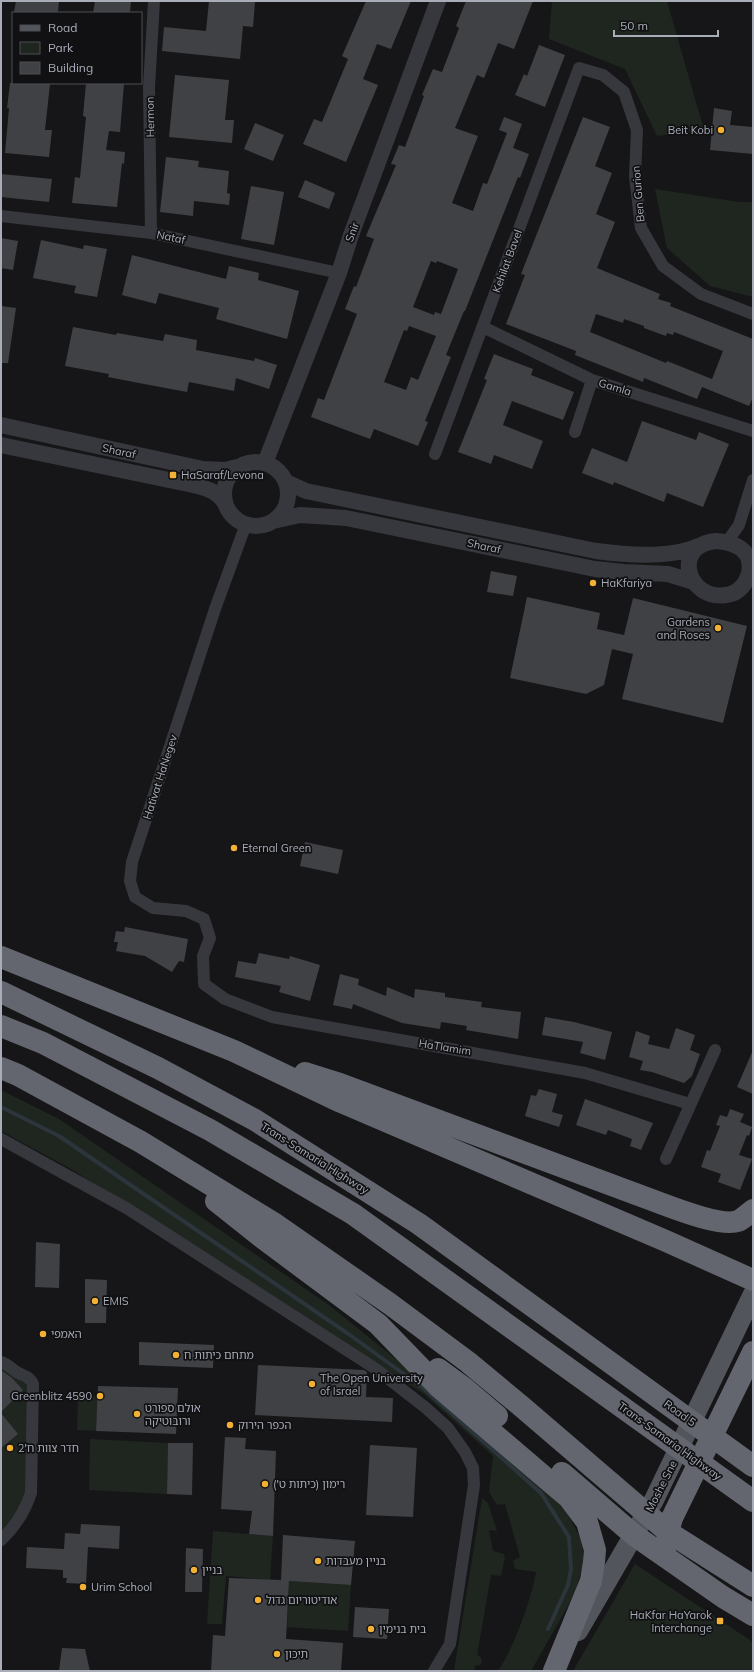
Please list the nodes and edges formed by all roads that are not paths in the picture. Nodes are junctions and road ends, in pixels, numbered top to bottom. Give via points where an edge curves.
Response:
1 (154, 1) edge
2 (438, 1) edge
3 (579, 68) joint
4 (1, 216) edge
5 (151, 232) junction
6 (339, 273) junction
7 (753, 314) edge
8 (483, 327) junction
9 (592, 380) junction
10 (1, 425) edge
11 (753, 431) edge
12 (575, 432) dead end
13 (1, 445) edge
14 (435, 454) dead end
15 (265, 463) junction
16 (237, 468) junction
17 (753, 480) edge
18 (286, 482) junction
19 (225, 503) junction
20 (273, 521) junction
21 (246, 524) junction
22 (727, 542) junction
23 (698, 546) junction
24 (751, 559) edge
25 (694, 582) junction
26 (733, 593) junction
27 (753, 593) edge
28 (1, 957) edge
29 (204, 984) joint
30 (1, 992) edge
31 (1, 1026) edge
32 (715, 1050) dead end
33 (234, 1051) junction
34 (1, 1068) edge
35 (690, 1104) junction
36 (1, 1139) edge
37 (141, 1142) junction
38 (666, 1159) dead end
39 (753, 1210) edge
40 (753, 1280) edge
41 (753, 1294) edge
42 (378, 1324) junction
43 (753, 1333) edge
44 (728, 1347) junction
45 (753, 1352) edge
46 (1, 1362) edge
47 (753, 1466) edge
48 (753, 1501) edge
49 (650, 1507) junction
50 (670, 1525) junction
51 (634, 1535) junction
52 (1, 1540) edge
53 (677, 1565) junction
54 (753, 1586) edge
55 (753, 1615) edge
56 (434, 1671) edge
57 (554, 1671) edge

1 - 5 street, Hermon via 149,87
2 - 6 street, Snir
3 - 7 street, Ben Gurion via 603,75 624,92 637,130 635,176 641,228 662,266 700,294
3 - 8 street, Kehilat Bavel
4 - 5 street, Nataf
5 - 6 street, Nataf
6 - 15 street, Snir
8 - 9 street, Gamla
8 - 14 street, Kehilat Bavel
9 - 11 street, Gamla
9 - 12 street
10 - 16 street, Sharaf via 203,469
13 - 19 street, Sharaf via 209,489
15 - 16 street via 246,463
15 - 18 street via 274,467
16 - 19 street via 226,482
17 - 22 street via 738,525
18 - 20 street via 286,505
18 - 23 street, Sharaf via 312,492 596,551 650,554 682,552
19 - 21 street via 237,520
20 - 21 street via 260,525
20 - 25 street, Sharaf via 300,515 346,518 595,569 668,574
21 - 29 street, Hativat HaNegev via 215,609 132,862 130,881 135,897 153,908 186,911 204,919 210,938 203,956
22 - 23 street via 709,542
22 - 24 street via 742,549
23 - 25 street via 690,559 689,573
24 - 26 street via 751,574 747,583
25 - 26 street via 710,594 719,596
26 - 27 street
28 - 33 highway
29 - 35 street, HaTlamim via 225,1000 272,1017 585,1073
30 - 47 highway, Road 5 via 158,1068 255,1120 419,1224
31 - 48 highway via 43,1043 210,1130 354,1214
32 - 35 street
33 - 39 highway via 340,1084 694,1215 719,1221 738,1221
33 - 40 highway via 341,1102
34 - 37 highway
35 - 38 street
36 - 56 street via 128,1209 376,1369 426,1408 456,1437 473,1468 474,1485 450,1644
37 - 42 highway via 260,1236
37 - 49 highway via 275,1224 396,1308
41 - 44 main road, Moshe Sne
42 - 51 highway via 464,1388
42 - 57 highway via 440,1388 569,1498 587,1522 595,1550 591,1581
43 - 44 main road via 743,1336
44 - 49 main road, Moshe Sne
45 - 50 highway
46 - 52 street via 26,1375 33,1384 31,1493 26,1508 10,1532
49 - 50 highway
49 - 51 main road, Moshe Sne
50 - 53 highway via 667,1545 669,1554
50 - 54 highway
51 - 53 highway
51 - 57 main road, Moshe Sne
53 - 55 highway

